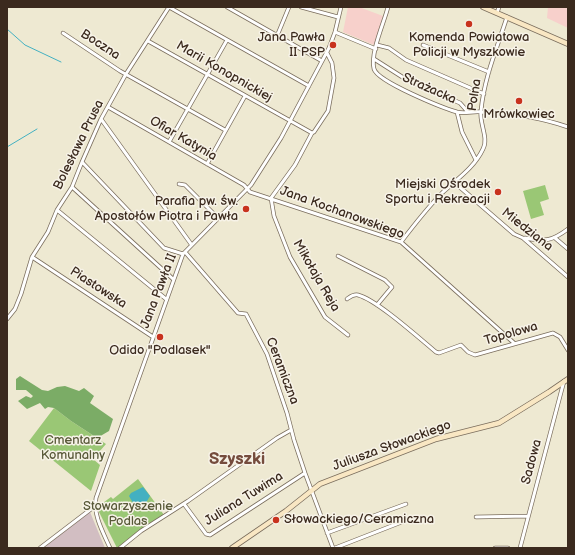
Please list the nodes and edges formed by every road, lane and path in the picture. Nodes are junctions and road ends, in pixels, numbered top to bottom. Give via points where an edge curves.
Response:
1 (169, 7) edge
2 (227, 7) edge
3 (289, 7) edge
4 (301, 7) edge
5 (341, 7) edge
6 (388, 7) edge
7 (483, 7) edge
8 (499, 7) edge
9 (498, 13) junction
10 (507, 17) junction
11 (338, 18) junction
12 (335, 32) junction
13 (63, 33) dead end
14 (277, 36) junction
15 (148, 40) junction
16 (228, 40) junction
17 (568, 44) edge
18 (377, 45) junction
19 (423, 45) dead end
20 (376, 49) junction
21 (327, 53) junction
22 (374, 59) junction
23 (322, 62) junction
24 (489, 72) junction
25 (126, 74) junction
26 (207, 74) junction
27 (309, 86) junction
28 (484, 94) junction
29 (245, 96) junction
30 (108, 107) junction
31 (188, 109) junction
32 (457, 112) junction
33 (468, 112) junction
34 (480, 112) junction
35 (102, 119) junction
36 (291, 121) junction
37 (568, 126) edge
38 (225, 130) junction
39 (312, 133) junction
40 (169, 142) junction
41 (476, 160) junction
42 (82, 162) junction
43 (207, 164) junction
44 (455, 183) junction
45 (180, 184) dead end
46 (72, 187) junction
47 (248, 189) junction
48 (270, 198) junction
49 (57, 210) junction
50 (218, 218) junction
51 (567, 231) edge
52 (523, 238) junction
53 (555, 238) junction
54 (401, 242) junction
55 (191, 244) junction
56 (568, 249) edge
57 (184, 253) junction
58 (338, 256) dead end
59 (32, 257) junction
60 (568, 277) edge
61 (173, 279) junction
62 (166, 299) junction
63 (347, 299) dead end
64 (377, 305) junction
65 (7, 319) edge
66 (348, 335) dead end
67 (153, 336) junction
68 (514, 344) junction
69 (568, 350) edge
70 (566, 380) edge
71 (291, 430) junction
72 (305, 473) junction
73 (311, 490) junction
74 (184, 504) junction
75 (406, 504) dead end
76 (95, 506) junction
77 (528, 516) junction
78 (476, 517) dead end
79 (412, 518) dead end
80 (327, 533) junction
81 (40, 548) edge
82 (110, 548) edge
83 (120, 548) edge
84 (232, 548) edge
85 (334, 548) edge
86 (494, 548) edge
87 (508, 548) edge
88 (520, 548) edge

1 - 15 street, Bolesława Prusa
1 - 16 street
2 - 14 street
3 - 14 street
4 - 11 street
5 - 11 street, Jana Pawła II
6 - 18 street
7 - 9 street
8 - 9 street
9 - 10 street
10 - 17 street
10 - 24 street, Polna
11 - 12 street, Jana Pawła II
12 - 20 street
12 - 21 street, Jana Pawła II
13 - 25 street, Boczna
14 - 23 street
15 - 25 street, Bolesława Prusa
15 - 26 street, Marii Konopnickiej
16 - 26 street
16 - 27 street
18 - 20 street
18 - 28 street via 389,48 406,60
19 - 24 street
20 - 22 street
21 - 23 street, Jana Pawła II
21 - 39 street via 332,63 334,78 328,111
22 - 32 street, Strażacka via 374,70 379,76 413,96
22 - 33 street via 406,80 460,103
23 - 27 street, Jana Pawła II
24 - 28 street, Polna
25 - 30 street, Bolesława Prusa
25 - 31 street, Boczna
26 - 29 street, Marii Konopnickiej
26 - 31 street
27 - 36 street, Jana Pawła II
28 - 34 street, Polna
29 - 36 street, Marii Konopnickiej
29 - 38 street
30 - 35 street, Bolesława Prusa
30 - 40 street, Ofiar Katynia
31 - 38 street, Boczna
31 - 40 street
32 - 33 street, Strażacka
32 - 41 street via 462,132
33 - 34 street, Strażacka
34 - 37 street, Strażacka via 537,118
34 - 41 street, Polna via 485,145
35 - 42 street, Bolesława Prusa
35 - 55 street
36 - 39 street, Marii Konopnickiej
36 - 47 street, Jana Pawła II
38 - 43 street
39 - 48 street via 295,164
40 - 43 street, Ofiar Katynia
41 - 44 street, Polna
42 - 46 street, Bolesława Prusa
42 - 57 street via 164,248
43 - 47 street, Ofiar Katynia
44 - 52 street, Miedziana via 514,234
44 - 54 street, Polna via 414,224
45 - 50 street via 185,185
46 - 49 street, Bolesława Prusa
46 - 61 street
47 - 48 street, Jana Kochanowskiego via 250,192
47 - 50 street, Jana Pawła II
48 - 54 street, Jana Kochanowskiego
48 - 66 street, Mikołaja Reja via 274,216 290,256 324,317
49 - 59 street, Bolesława Prusa via 48,232
49 - 62 street
50 - 55 street, Jana Pawła II
51 - 53 street
52 - 53 street via 539,241
52 - 60 street, Miedziana
53 - 56 street
54 - 68 street, Jana Kochanowskiego
55 - 57 street, Jana Pawła II
57 - 61 street, Jana Pawła II
57 - 71 street, Ceramiczna via 238,313 246,314 267,354
58 - 64 street via 385,280 392,287
59 - 65 street, Bolesława Prusa via 15,309
59 - 67 street, Piastowska
61 - 62 street, Jana Pawła II
62 - 67 street, Jana Pawła II
63 - 64 street, Topolowa via 358,295
64 - 68 street, Topolowa via 439,353 461,345 475,355
67 - 76 street, Jana Pawła II
68 - 69 street, Topolowa via 552,333 560,337
70 - 73 street, Juliusza Słowackiego via 499,423 432,441 323,482
70 - 77 street, Sadowa
71 - 72 street, Ceramiczna
71 - 74 street
72 - 73 street, Ceramiczna
72 - 74 street, Juliana Tuwima via 210,535 206,534
73 - 80 street, Ceramiczna
73 - 84 street, Juliusza Słowackiego via 286,511
74 - 83 street via 141,531
75 - 80 street
76 - 81 street
76 - 82 street
77 - 78 street
77 - 88 street, Sadowa
79 - 85 street
80 - 85 street, Ceramiczna
86 - 87 street

